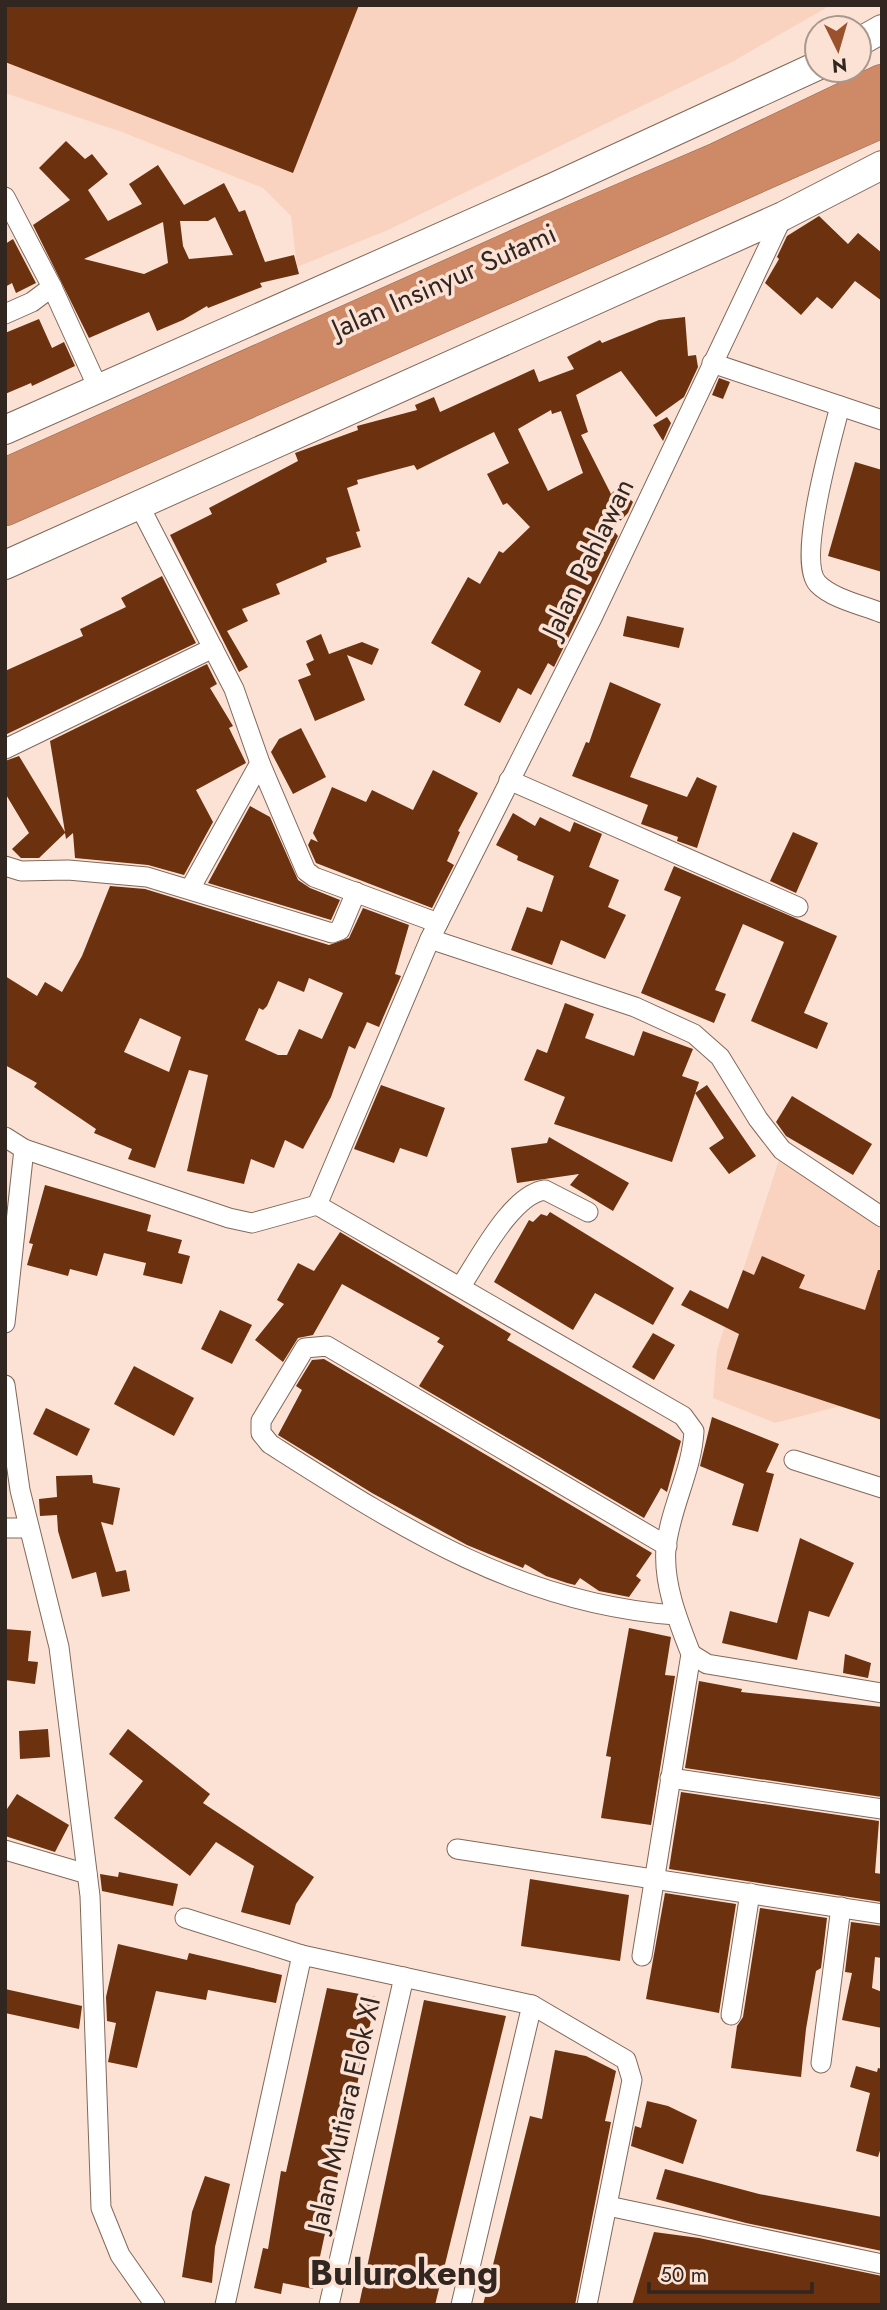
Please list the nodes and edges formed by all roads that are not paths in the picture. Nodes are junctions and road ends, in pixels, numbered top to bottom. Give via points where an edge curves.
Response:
1 (803, 71) edge
2 (882, 83) edge
3 (882, 119) edge
4 (882, 165) edge
5 (5, 197) edge
6 (783, 216) junction
7 (52, 286) junction
8 (5, 314) edge
9 (712, 363) junction
10 (99, 390) junction
11 (840, 406) junction
12 (882, 420) edge
13 (5, 430) edge
14 (5, 477) edge
15 (140, 507) junction
16 (5, 508) edge
17 (5, 565) edge
18 (882, 613) edge
19 (213, 648) junction
20 (5, 749) edge
21 (260, 763) junction
22 (509, 780) junction
23 (5, 866) edge
24 (190, 889) junction
25 (356, 892) junction
26 (797, 907) dead end
27 (434, 931) junction
28 (5, 1137) edge
29 (24, 1149) junction
30 (317, 1205) junction
31 (588, 1212) dead end
32 (882, 1217) edge
33 (461, 1286) junction
34 (5, 1323) edge
35 (5, 1385) edge
36 (794, 1460) dead end
37 (882, 1489) edge
38 (5, 1528) edge
39 (29, 1528) junction
40 (667, 1546) junction
41 (676, 1615) junction
42 (691, 1654) junction
43 (882, 1693) edge
44 (670, 1778) junction
45 (882, 1809) edge
46 (457, 1849) dead end
47 (5, 1850) edge
48 (87, 1874) junction
49 (653, 1880) junction
50 (750, 1893) junction
51 (841, 1907) junction
52 (882, 1914) edge
53 (185, 1917) dead end
54 (302, 1955) junction
55 (642, 1956) dead end
56 (404, 1977) junction
57 (532, 2005) junction
58 (731, 2015) dead end
59 (821, 2063) dead end
60 (608, 2206) junction
61 (882, 2264) edge
62 (232, 2302) edge
63 (155, 2305) edge
64 (329, 2305) edge
65 (461, 2305) edge
66 (587, 2305) edge

1 - 10 street
2 - 14 highway, Jalan Insinyur Sutami via 718,161
3 - 16 highway, Jalan Insinyur Sutami
4 - 6 street
5 - 7 street
6 - 9 street, Jalan Pahlawan
6 - 15 street
7 - 8 street via 32,302
7 - 10 street
9 - 11 street
9 - 22 street, Jalan Pahlawan via 592,618
10 - 13 street
11 - 12 street
11 - 18 street via 821,482 809,565 819,584 832,594
15 - 17 street
15 - 19 street
19 - 20 street
19 - 21 street via 234,689
21 - 24 street
21 - 25 street via 306,871
22 - 26 street
22 - 27 street, Jalan Pahlawan
23 - 24 street via 21,871 147,877
24 - 25 street via 332,933 340,930
25 - 27 street
27 - 30 street, Jalan Pahlawan
27 - 32 street via 694,1034 720,1056 782,1150
28 - 29 street
29 - 30 street via 252,1223
29 - 34 street
30 - 33 street
31 - 33 street via 545,1190 527,1195
33 - 40 street via 683,1416 691,1425 693,1444
35 - 39 street
36 - 37 street
38 - 39 street
39 - 48 street via 59,1647
40 - 41 street via 666,1566
40 - 41 street via 327,1346 305,1348 261,1422 261,1433 270,1444 414,1534 465,1559 564,1596 614,1609
41 - 42 street
42 - 43 street via 707,1664
42 - 44 street
44 - 45 street
44 - 49 street
46 - 49 street
47 - 48 street
48 - 63 street via 101,2208 120,2255
49 - 50 street
49 - 55 street
50 - 51 street
50 - 58 street
51 - 52 street
51 - 59 street
53 - 54 street
54 - 56 street
54 - 62 street
56 - 57 street
56 - 64 street, Jalan Mutiara Elok XI
57 - 60 street via 629,2064 632,2080
57 - 65 street
60 - 61 street
60 - 66 street

